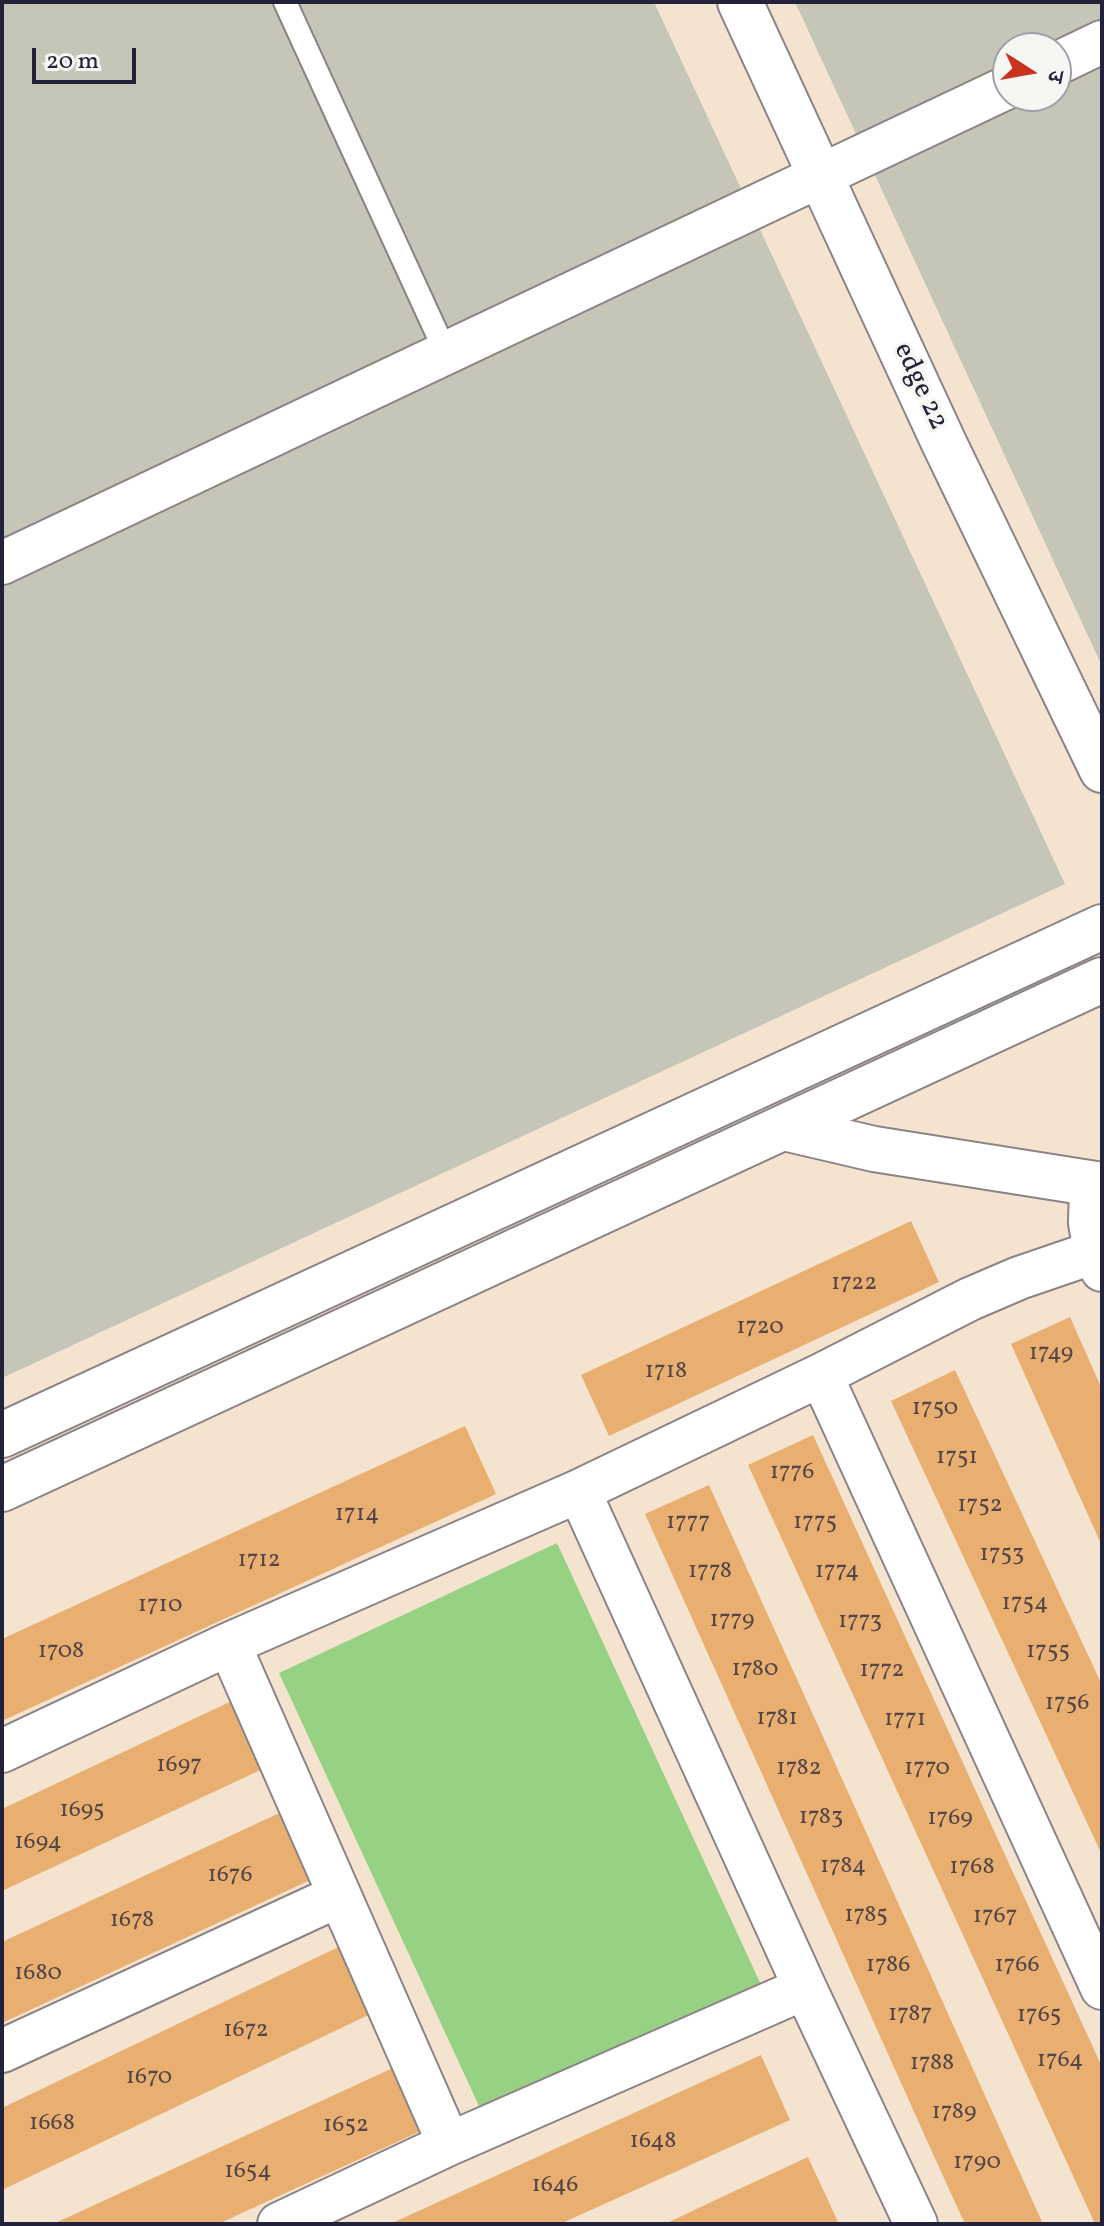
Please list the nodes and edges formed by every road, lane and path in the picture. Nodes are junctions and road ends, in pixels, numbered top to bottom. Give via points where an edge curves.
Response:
1 (285, 2) edge
2 (740, 2) edge
3 (1102, 42) edge
4 (1072, 56) edge
5 (992, 95) edge
6 (821, 175) junction
7 (446, 353) junction
8 (2, 563) edge
9 (1102, 770) edge
10 (1102, 927) edge
11 (1102, 980) edge
12 (784, 1128) junction
13 (1096, 1184) edge
14 (1098, 1261) edge
15 (821, 1375) junction
16 (2, 1435) edge
17 (2, 1489) edge
18 (579, 1491) junction
19 (229, 1644) junction
20 (2, 1751) edge
21 (338, 1896) junction
22 (805, 1988) junction
23 (1102, 1988) edge
24 (2, 2051) edge
25 (449, 2144) junction
26 (279, 2224) edge
27 (916, 2224) edge

1 - 7 lane
2 - 6 main road, edge 22
3 - 4 street
5 - 6 street
6 - 7 street
6 - 9 main road, edge 22
7 - 8 street
10 - 16 main road
11 - 12 main road
12 - 13 main road via 874,1149
12 - 17 main road
13 - 14 street via 1090,1223
14 - 15 street via 1019,1278
15 - 18 street
15 - 23 street
18 - 19 street
18 - 22 street
19 - 20 street
19 - 21 street
21 - 24 street
21 - 25 street
22 - 25 street
22 - 27 street
25 - 26 street

